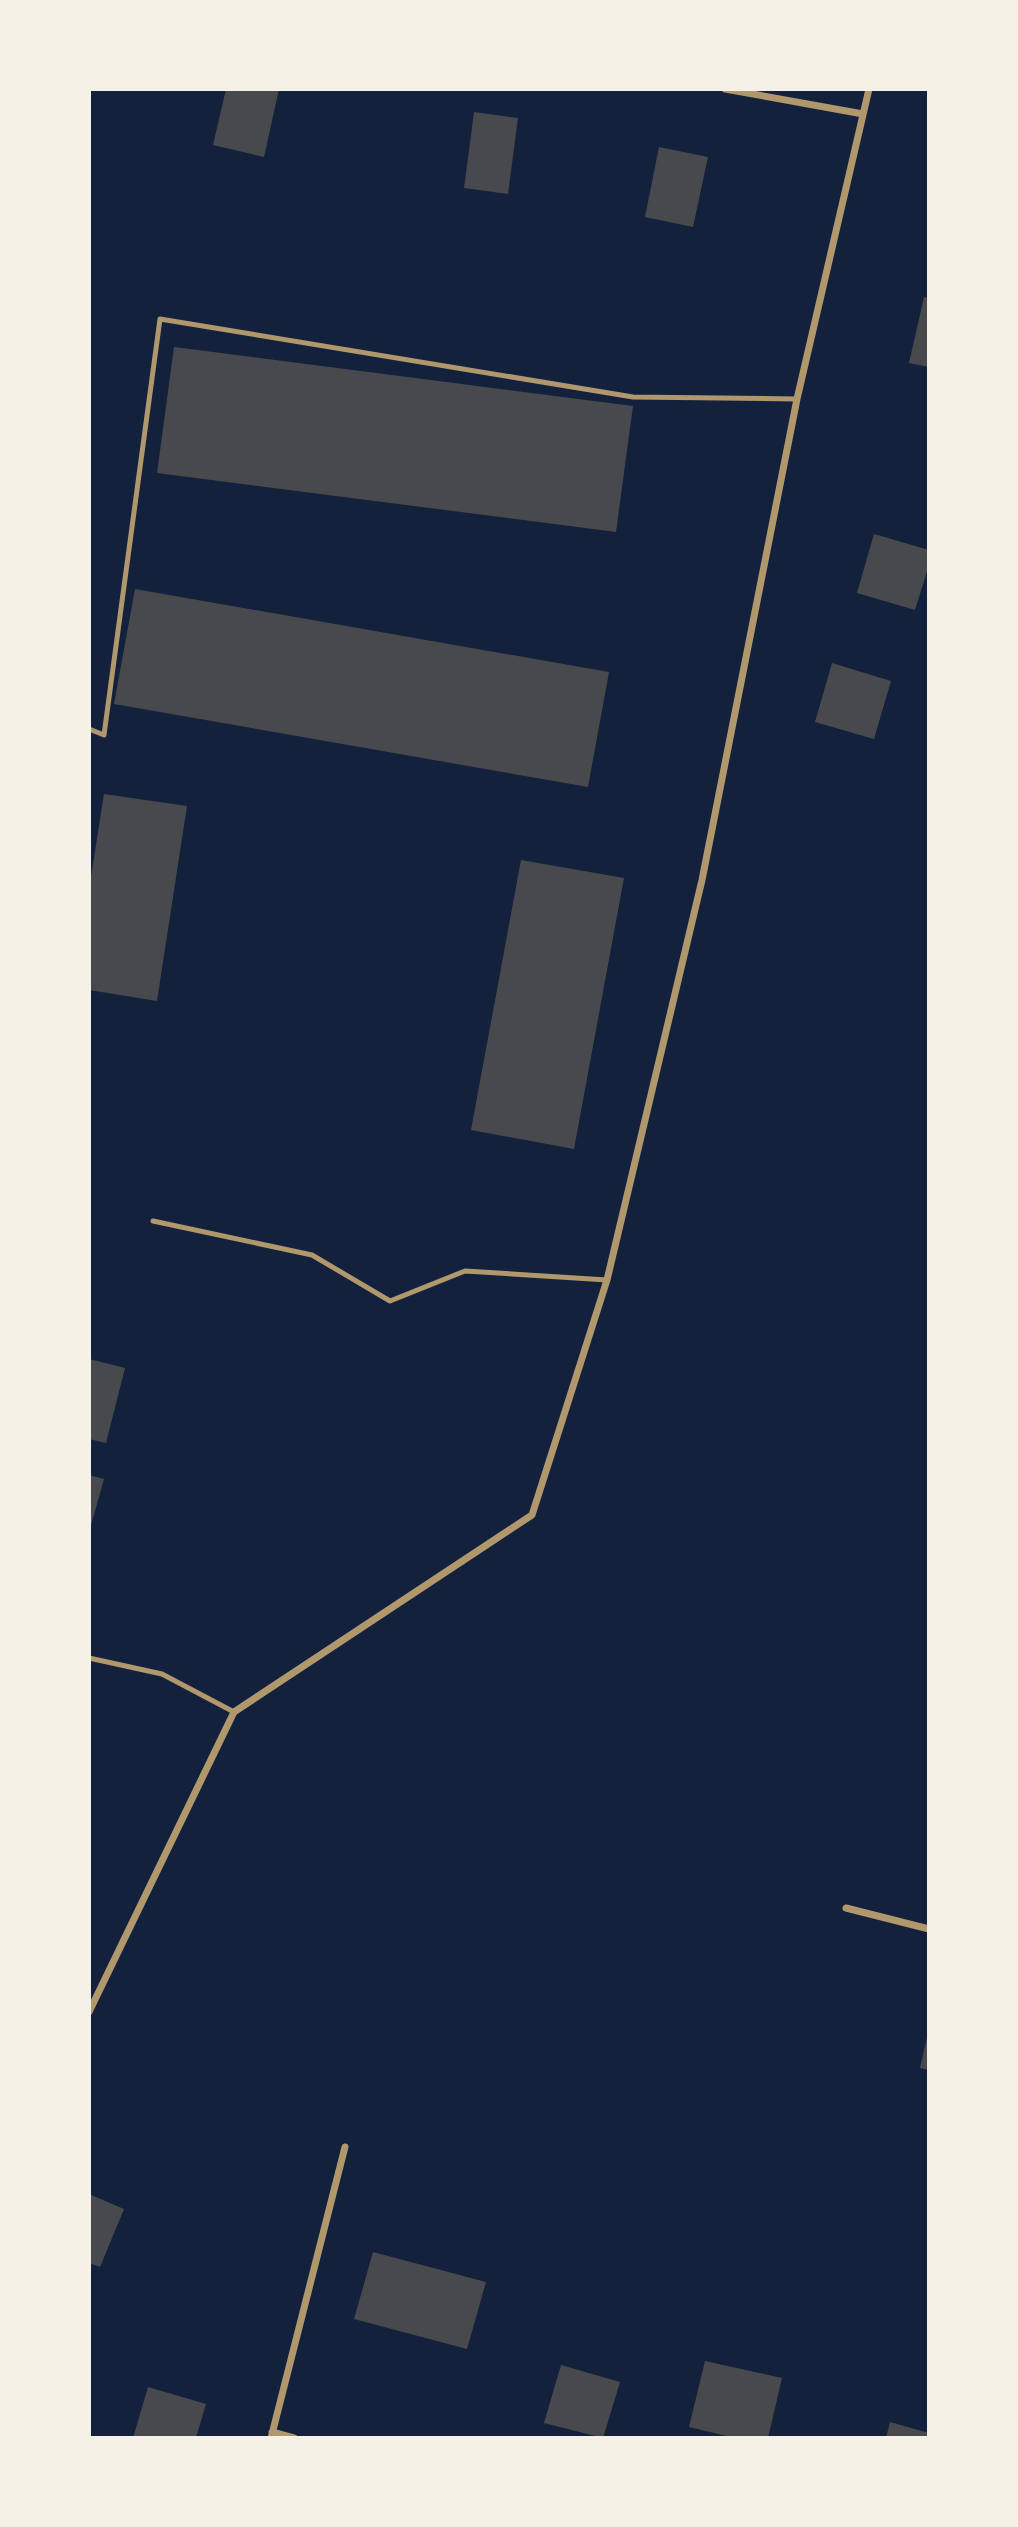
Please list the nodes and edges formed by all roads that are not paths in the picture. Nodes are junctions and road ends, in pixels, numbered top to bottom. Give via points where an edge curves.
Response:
1 (725, 89) edge
2 (869, 89) edge
3 (863, 114) junction
4 (797, 399) junction
5 (89, 729) edge
6 (153, 1221) dead end
7 (607, 1280) junction
8 (89, 1658) edge
9 (234, 1712) junction
10 (846, 1908) dead end
11 (929, 1929) edge
12 (89, 2012) edge
13 (345, 2147) dead end
14 (272, 2435) edge
15 (294, 2438) edge

1 - 3 street
2 - 3 street
3 - 4 street
4 - 5 lane via 633,397 160,319 104,735
4 - 7 street via 702,880
6 - 7 lane via 312,1255 390,1301 465,1272
7 - 9 street via 532,1515
8 - 9 lane via 162,1674
9 - 12 street
10 - 11 street
13 - 14 street
14 - 15 street

